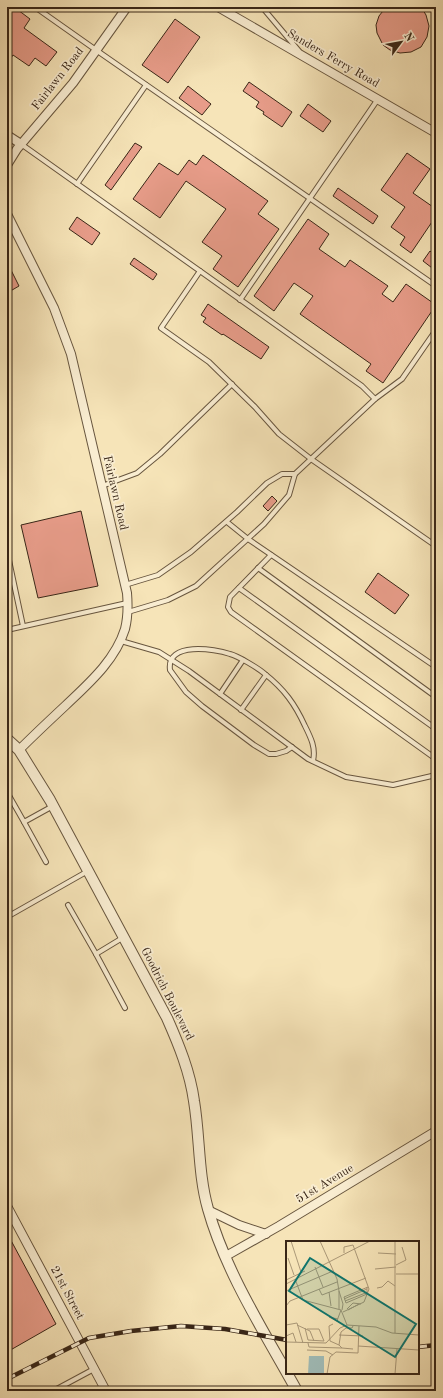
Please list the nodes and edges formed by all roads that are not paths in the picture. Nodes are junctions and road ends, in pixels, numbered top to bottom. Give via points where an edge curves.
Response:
1 (35, 7) edge
2 (127, 7) edge
3 (218, 7) edge
4 (262, 7) edge
5 (96, 50) junction
6 (302, 55) junction
7 (146, 85) junction
8 (378, 99) junction
9 (436, 133) edge
10 (7, 135) edge
11 (21, 144) junction
12 (7, 165) edge
13 (77, 184) junction
14 (310, 198) junction
15 (7, 214) edge
16 (200, 271) junction
17 (436, 286) edge
18 (240, 300) junction
19 (436, 330) edge
20 (232, 384) junction
21 (375, 399) junction
22 (311, 459) junction
23 (295, 474) junction
24 (101, 486) junction
25 (226, 522) junction
26 (248, 539) junction
27 (436, 546) edge
28 (7, 552) edge
29 (271, 555) junction
30 (258, 568) junction
31 (125, 585) junction
32 (239, 588) junction
33 (128, 602) junction
34 (128, 612) junction
35 (23, 626) junction
36 (7, 630) edge
37 (120, 641) junction
38 (171, 660) junction
39 (242, 660) junction
40 (436, 667) edge
41 (266, 675) junction
42 (220, 694) junction
43 (436, 697) edge
44 (241, 710) junction
45 (436, 730) edge
46 (7, 739) edge
47 (292, 747) junction
48 (19, 750) junction
49 (436, 759) edge
50 (313, 761) junction
51 (436, 775) edge
52 (7, 792) edge
53 (54, 806) junction
54 (24, 822) junction
55 (46, 862) dead end
56 (88, 871) junction
57 (68, 905) dead end
58 (7, 917) edge
59 (124, 938) junction
60 (96, 954) junction
61 (125, 1008) dead end
62 (436, 1131) edge
63 (7, 1206) edge
64 (208, 1210) junction
65 (266, 1234) junction
66 (226, 1256) junction
67 (94, 1369) junction
68 (286, 1372) edge
69 (287, 1374) edge
70 (53, 1391) edge
71 (106, 1391) edge
72 (296, 1391) edge

1 - 5 lane
2 - 5 street, Fairlawn Road
3 - 6 street, Sanders Ferry Road
4 - 6 lane
5 - 7 lane
5 - 11 street, Fairlawn Road
6 - 8 street, Sanders Ferry Road
7 - 13 lane
7 - 14 lane
8 - 9 street, Sanders Ferry Road
8 - 14 lane
10 - 11 street
11 - 12 street, Fairlawn Road
11 - 13 lane
13 - 16 lane
14 - 17 lane
14 - 18 lane
15 - 24 street, Fairlawn Road via 63,331 77,378
16 - 18 lane
16 - 20 lane via 161,328 209,362
18 - 21 lane via 362,386
19 - 21 lane via 402,379
20 - 22 lane via 279,434
20 - 24 lane via 137,473
21 - 22 lane
22 - 23 lane
22 - 27 lane
23 - 25 lane via 282,474 267,483
23 - 26 lane via 289,495
24 - 31 street, Fairlawn Road
25 - 26 lane
25 - 31 lane via 192,552 158,575
26 - 29 lane
26 - 34 lane via 196,586 168,600
28 - 35 lane
29 - 30 lane
29 - 40 lane
30 - 32 lane
30 - 43 lane
31 - 33 street, Fairlawn Road
32 - 45 lane
32 - 49 lane via 228,601 231,612
33 - 34 street, Fairlawn Road
33 - 35 lane
34 - 37 street, Fairlawn Road
35 - 36 lane
37 - 38 lane via 159,652
37 - 48 street, Fairlawn Road via 92,680
38 - 39 lane via 177,653 191,648 231,654
38 - 42 lane
38 - 47 lane via 170,670 186,692 254,745 269,754 286,751
39 - 41 lane
39 - 42 lane
41 - 44 lane
41 - 50 lane via 285,691 300,714 314,744
42 - 44 lane
44 - 47 lane
46 - 48 street, Goodrich Boulevard
47 - 50 lane
48 - 53 street, Goodrich Boulevard
50 - 51 lane via 346,777 393,785
52 - 54 lane
53 - 54 lane
53 - 56 street, Goodrich Boulevard
54 - 55 lane
56 - 58 lane
56 - 59 street, Goodrich Boulevard
57 - 60 lane
59 - 60 lane
59 - 64 street, Goodrich Boulevard via 167,1018 186,1064 194,1101 201,1174
60 - 61 lane
62 - 65 street, 51st Avenue
63 - 67 street, 21st Street
64 - 65 street via 239,1226
64 - 66 street, Goodrich Boulevard
65 - 66 street, 51st Avenue
66 - 68 street, Goodrich Boulevard
67 - 70 lane
67 - 71 street, 21st Street
69 - 72 street, Goodrich Boulevard

